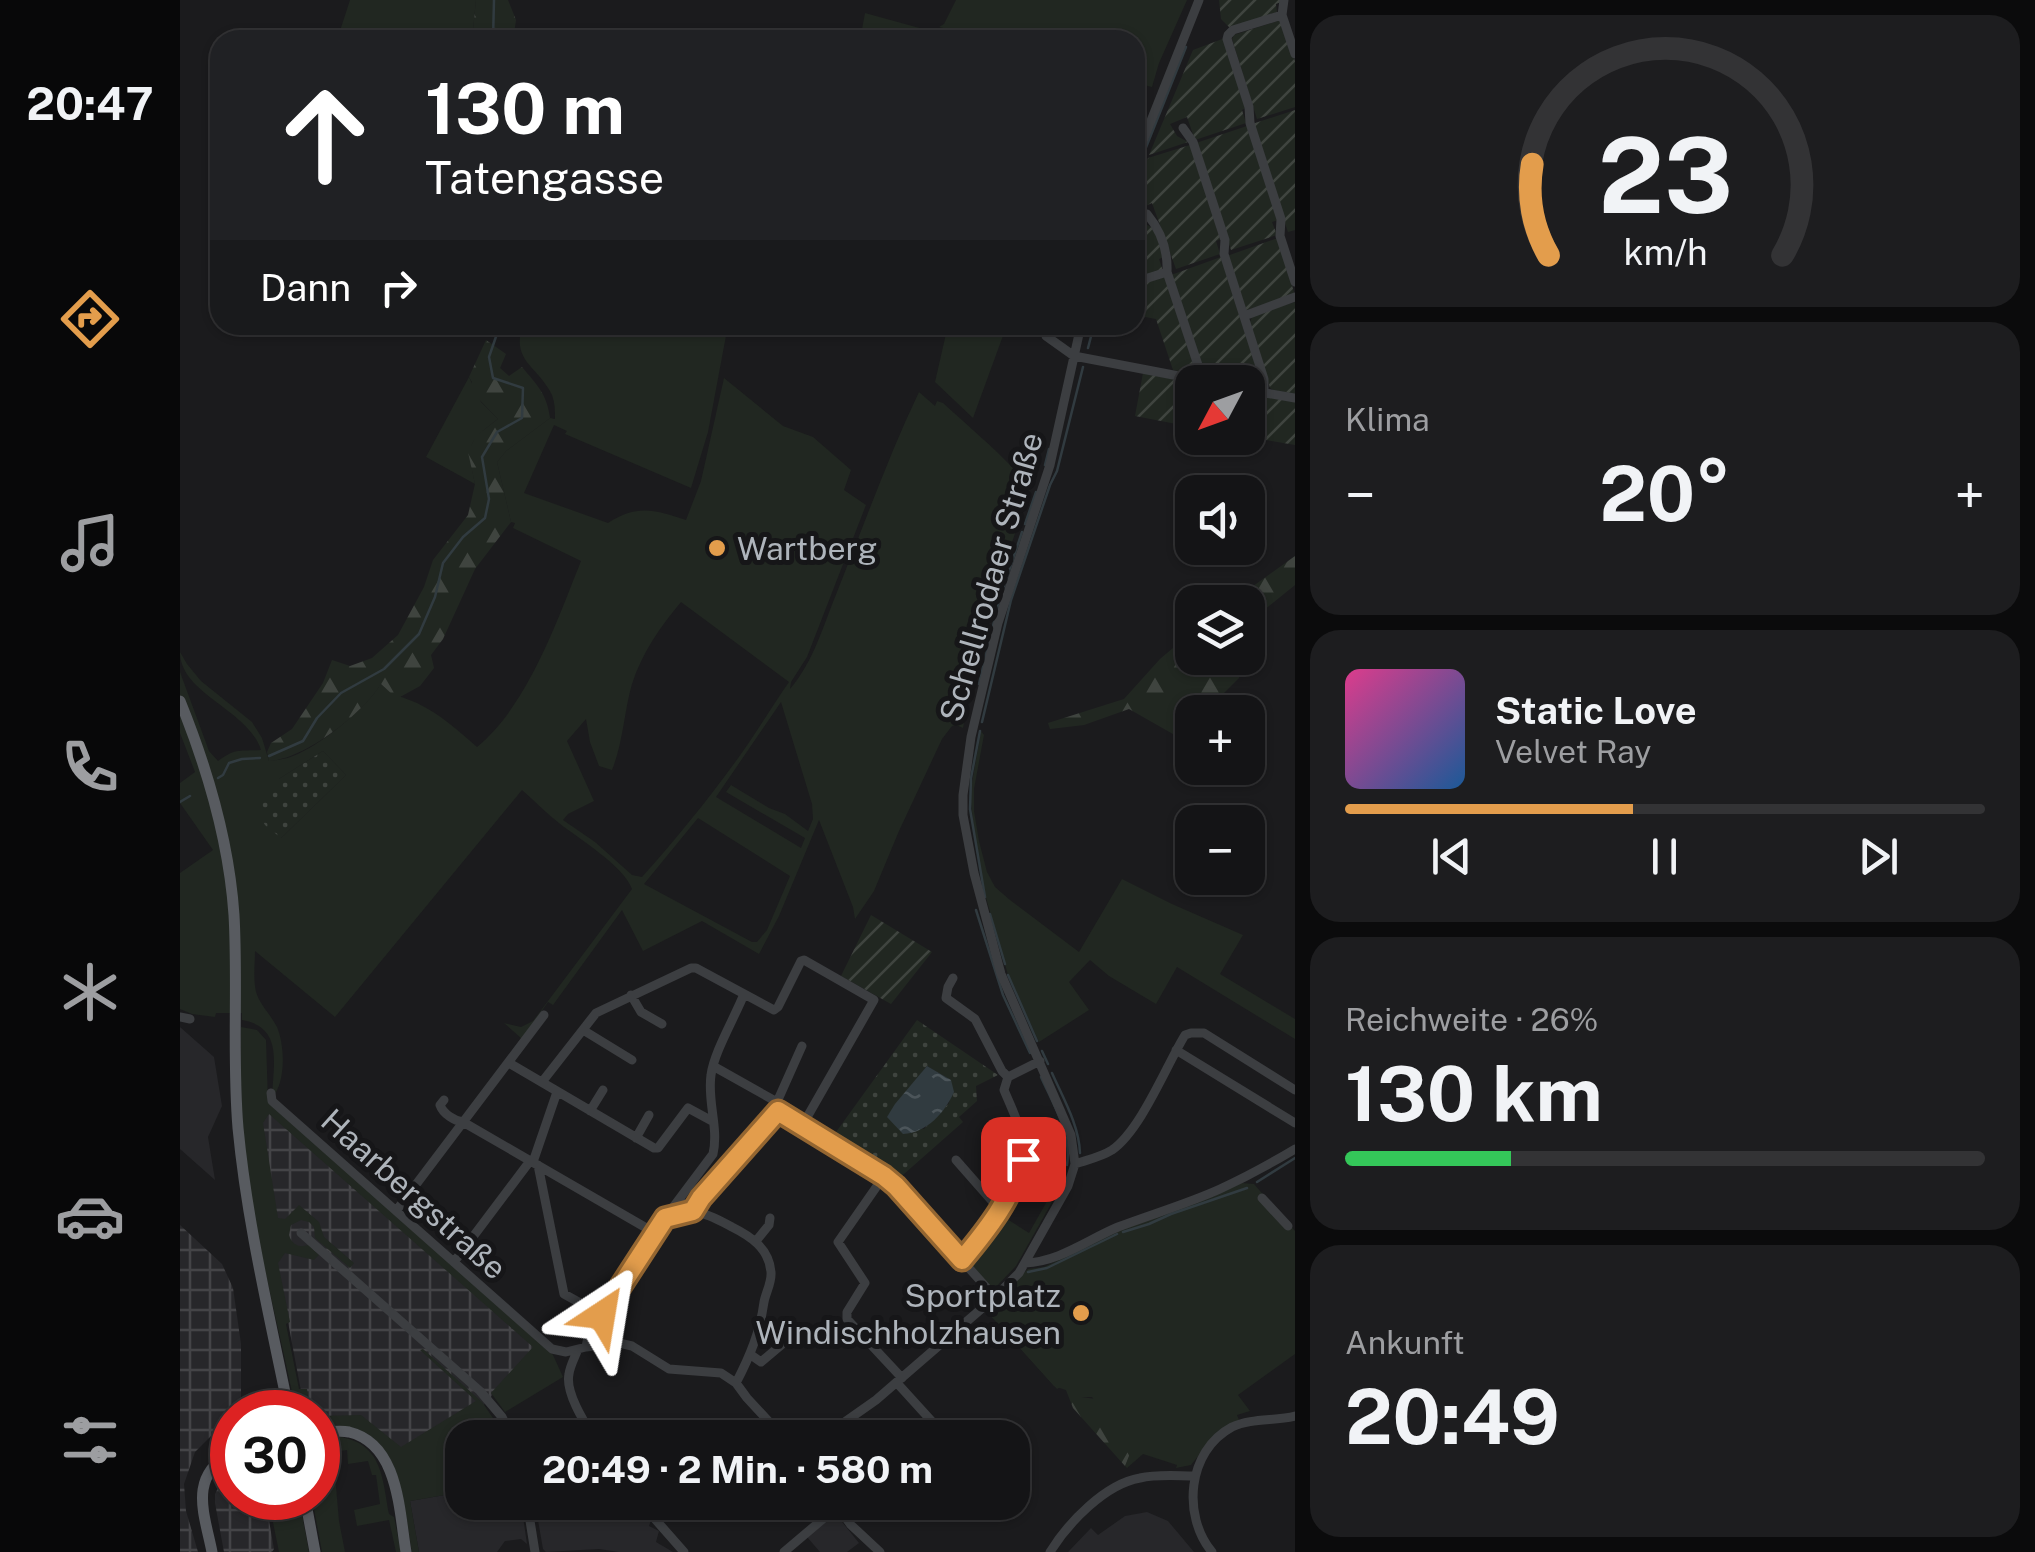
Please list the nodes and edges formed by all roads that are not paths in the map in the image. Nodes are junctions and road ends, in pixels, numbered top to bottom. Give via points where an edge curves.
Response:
1 (1199, 0) edge
2 (1284, 0) edge
3 (1282, 15) junction
4 (1295, 54) edge
5 (1183, 128) dead end
6 (1145, 136) edge
7 (1147, 214) dead end
8 (1167, 272) junction
9 (1145, 279) edge
10 (1295, 282) edge
11 (1295, 298) edge
12 (1244, 316) junction
13 (1078, 335) edge
14 (1046, 336) dead end
15 (1074, 356) junction
16 (1198, 365) edge
17 (1259, 365) edge
18 (1175, 376) edge
19 (1265, 393) edge
20 (1295, 398) edge
21 (180, 702) edge
22 (953, 978) dead end
23 (631, 994) junction
24 (744, 994) junction
25 (544, 1015) dead end
26 (662, 1024) dead end
27 (583, 1030) junction
28 (802, 1046) dead end
29 (1176, 1050) junction
30 (632, 1060) dead end
31 (1040, 1061) junction
32 (508, 1063) junction
33 (713, 1066) junction
34 (1008, 1077) junction
35 (542, 1082) junction
36 (603, 1090) dead end
37 (1295, 1090) edge
38 (557, 1092) junction
39 (271, 1093) dead end
40 (444, 1100) dead end
41 (777, 1106) junction
42 (590, 1111) junction
43 (649, 1115) dead end
44 (712, 1121) junction
45 (464, 1122) junction
46 (1295, 1123) edge
47 (802, 1126) junction
48 (636, 1138) junction
49 (1295, 1150) edge
50 (956, 1160) dead end
51 (534, 1163) junction
52 (1074, 1164) junction
53 (884, 1176) junction
54 (1262, 1198) dead end
55 (679, 1200) junction
56 (1000, 1210) junction
57 (396, 1211) junction
58 (693, 1211) junction
59 (1295, 1214) edge
60 (665, 1218) junction
61 (770, 1218) dead end
62 (301, 1233) dead end
63 (655, 1233) junction
64 (756, 1241) junction
65 (962, 1260) junction
66 (454, 1262) junction
67 (1025, 1263) junction
68 (995, 1297) junction
69 (602, 1315) junction
70 (799, 1330) dead end
71 (582, 1348) junction
72 (556, 1352) junction
73 (751, 1355) junction
74 (568, 1376) junction
75 (899, 1380) junction
76 (736, 1383) junction
77 (285, 1390) edge
78 (1295, 1416) edge
79 (503, 1420) edge
80 (583, 1420) edge
81 (767, 1420) edge
82 (848, 1420) edge
83 (932, 1420) edge
84 (340, 1431) edge
85 (210, 1470) edge
86 (1195, 1476) junction
87 (310, 1520) edge
88 (529, 1520) edge
89 (656, 1520) edge
90 (819, 1520) edge
91 (847, 1520) edge
92 (212, 1552) edge
93 (315, 1552) edge
94 (406, 1552) edge
95 (535, 1552) edge
96 (684, 1552) edge
97 (784, 1552) edge
98 (880, 1552) edge
99 (1050, 1552) edge
100 (1212, 1552) edge

1 - 6 street
2 - 3 street
3 - 4 street
3 - 10 street via 1233,30 1228,39
5 - 12 street via 1220,223
7 - 8 street via 1158,227
8 - 9 street
8 - 16 street
11 - 12 street
12 - 17 street
13 - 15 street, Schellrodaer Straße
14 - 15 street
15 - 18 street
15 - 31 street, Schellrodaer Straße via 1050,465 998,623 963,796 982,908
19 - 20 street
21 - 77 main road via 214,800 230,882 241,1154
22 - 34 street via 946,998 975,1019
23 - 24 street via 691,968
23 - 26 street via 641,1012
23 - 27 street via 596,1013
24 - 33 street
24 - 47 street via 778,1008 804,960 874,1000
25 - 32 street
27 - 30 street
27 - 35 street
28 - 41 street
29 - 37 street via 1185,1035 1204,1033
29 - 46 street
29 - 52 street via 1122,1141
31 - 34 street
31 - 52 street, Schellrodaer Straße via 1072,1135
32 - 35 street
32 - 45 street
33 - 41 street
33 - 44 street
34 - 56 street via 1004,1090 1024,1152
35 - 38 street
36 - 42 street
38 - 42 street
38 - 51 street
39 - 57 street, Haarbergstraße via 272,1101
40 - 45 street via 442,1109
41 - 47 street
41 - 58 street
42 - 48 street
43 - 48 street
44 - 48 street via 688,1108 657,1149
44 - 55 street via 713,1154
45 - 51 street
45 - 57 street
47 - 53 street
49 - 67 street via 1217,1191 1054,1258
50 - 56 street
51 - 63 street
51 - 66 street
51 - 69 street via 564,1294
52 - 67 street
53 - 65 street
53 - 75 street via 838,1242 865,1283 847,1319
54 - 59 street via 1285,1222
55 - 58 street
55 - 60 street
56 - 65 street
57 - 66 street, Haarbergstraße
58 - 60 street
58 - 64 street
60 - 63 street
61 - 64 street
62 - 79 street via 480,1391
63 - 69 street
64 - 73 street via 771,1275
65 - 68 street
66 - 72 street, Haarbergstraße
67 - 68 street
68 - 75 street
69 - 71 street
70 - 73 street via 761,1362
71 - 72 street
71 - 74 street
71 - 76 street via 619,1343 669,1370 716,1371
72 - 74 street
73 - 76 street
74 - 80 street
75 - 82 street
75 - 83 street
76 - 81 street
78 - 86 street via 1232,1428 1206,1450
84 - 94 main road via 382,1454
85 - 92 main road via 202,1491
86 - 99 street via 1131,1480 1077,1517
86 - 100 street via 1197,1528
87 - 93 main road
88 - 95 street
89 - 96 street
90 - 97 street
91 - 98 street

